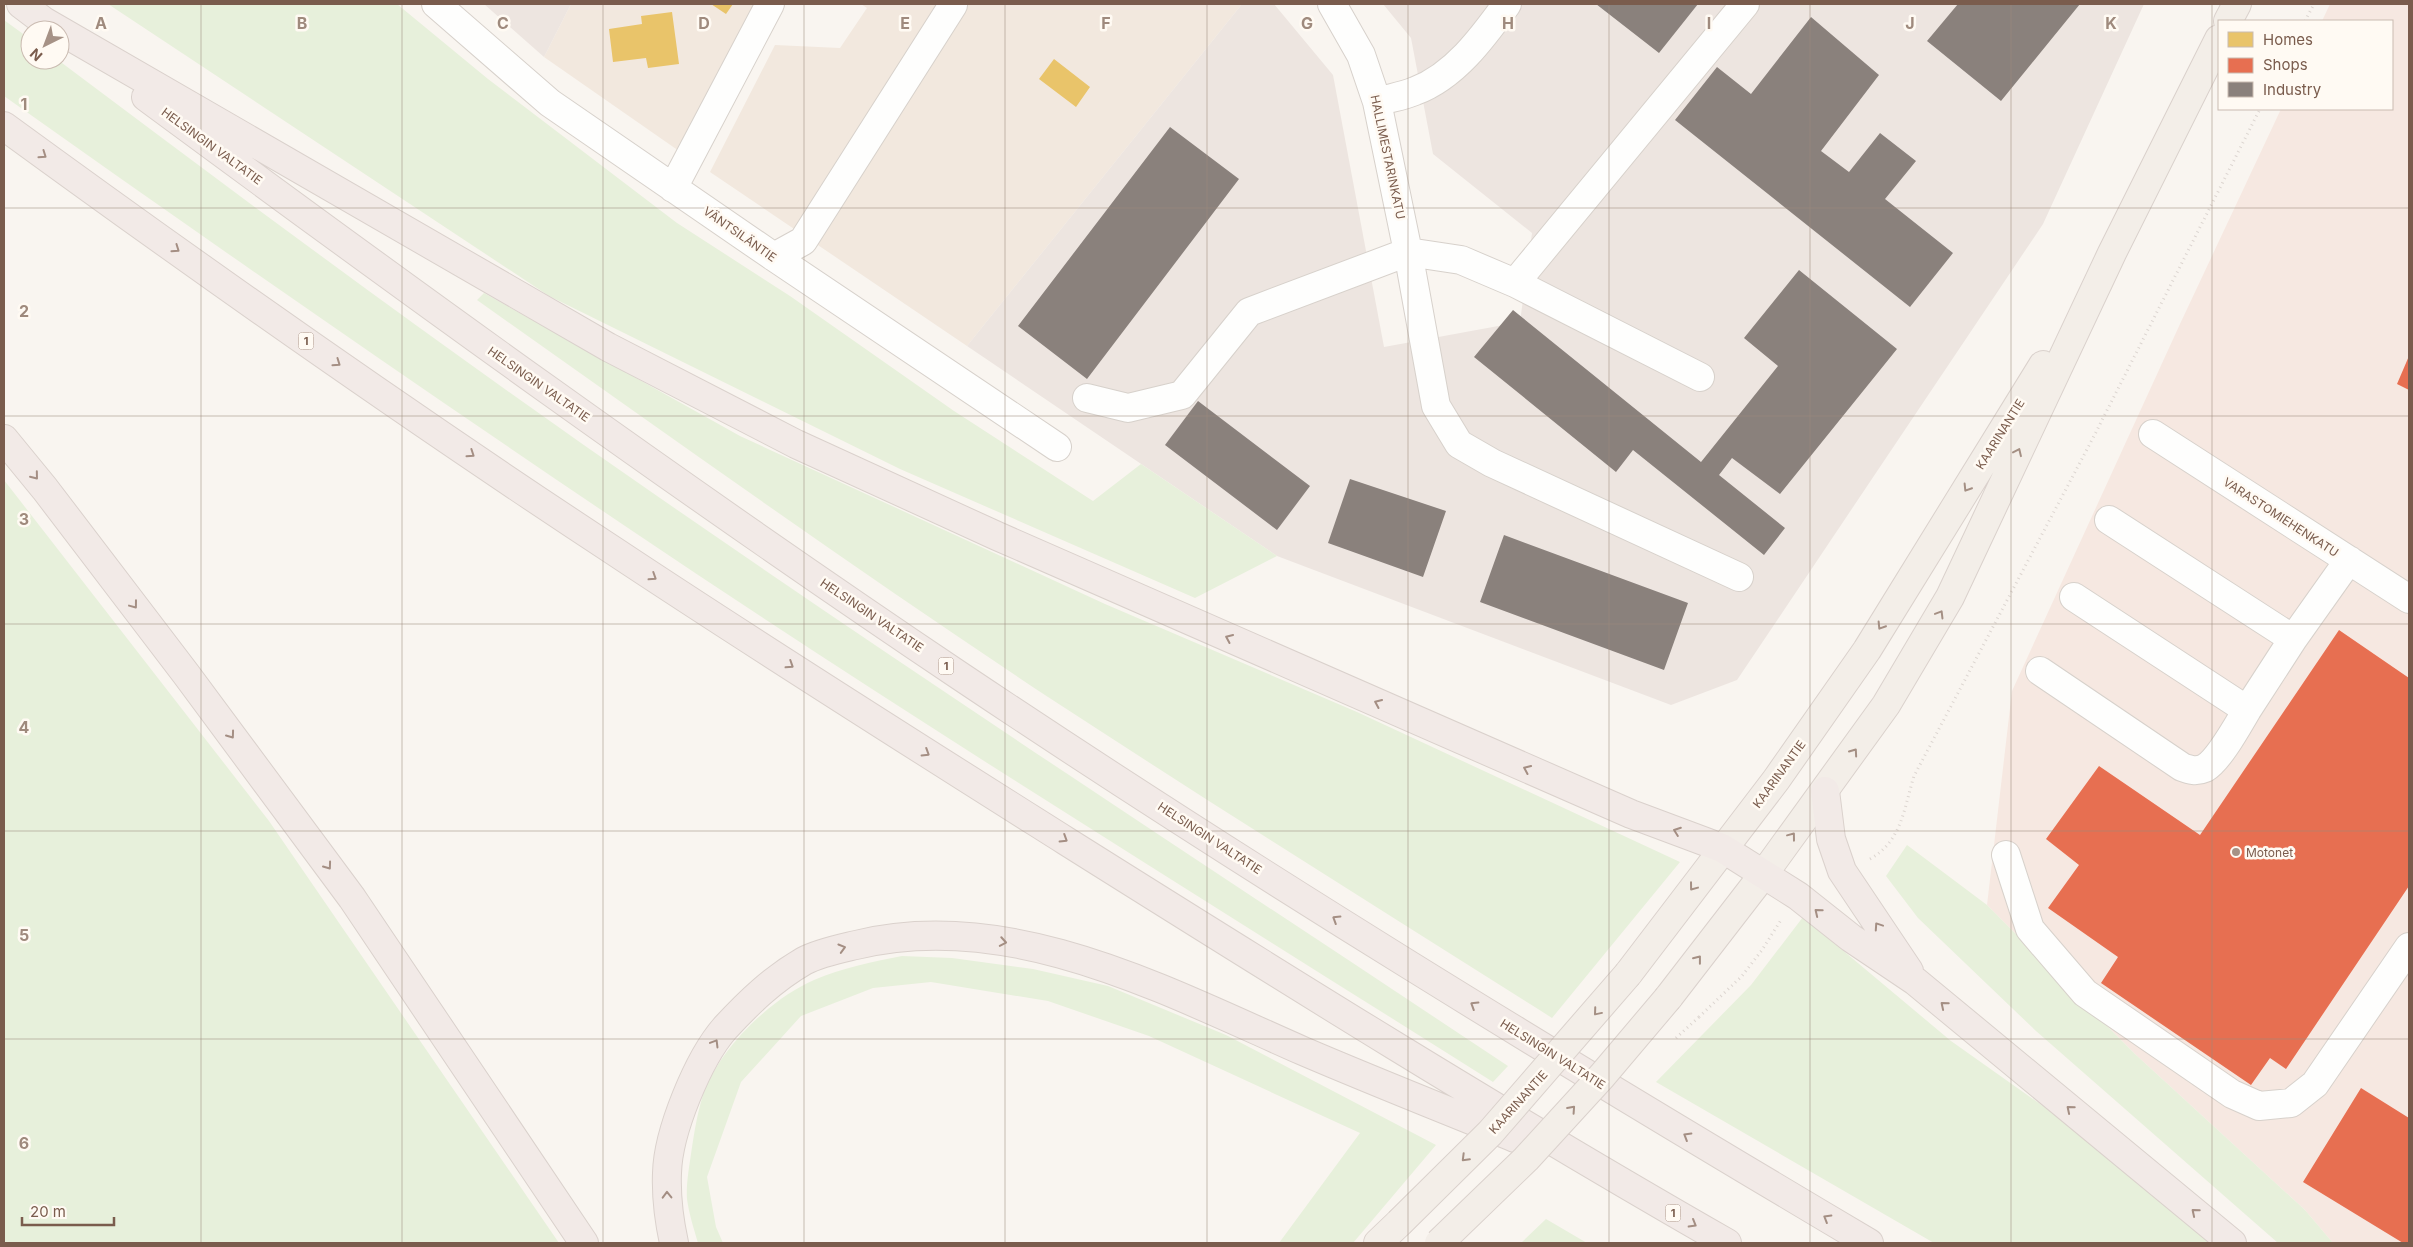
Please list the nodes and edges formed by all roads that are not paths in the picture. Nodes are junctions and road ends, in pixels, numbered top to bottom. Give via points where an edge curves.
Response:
1 (436, 4) edge
2 (770, 4) edge
3 (1508, 4) edge
4 (1745, 4) edge
5 (2237, 4) edge
6 (953, 5) dead end
7 (1336, 5) edge
8 (2229, 20) edge
9 (70, 36) edge
10 (70, 40) edge
11 (2218, 41) edge
12 (1377, 102) junction
13 (4, 126) edge
14 (673, 188) junction
15 (1408, 252) junction
16 (2112, 253) junction
17 (774, 257) junction
18 (1515, 283) junction
19 (1700, 377) dead end
20 (1087, 398) dead end
21 (2153, 434) dead end
22 (4, 439) edge
23 (1057, 447) dead end
24 (2109, 520) dead end
25 (2349, 560) junction
26 (1739, 577) dead end
27 (2074, 597) dead end
28 (2409, 599) edge
29 (2293, 639) junction
30 (2040, 671) dead end
31 (2247, 710) junction
32 (1825, 791) junction
33 (1722, 848) junction
34 (2006, 855) dead end
35 (1763, 876) junction
36 (2409, 947) edge
37 (1915, 981) junction
38 (1620, 1182) junction
39 (584, 1243) edge
40 (674, 1243) edge
41 (1378, 1243) edge
42 (1439, 1243) edge
43 (1727, 1243) edge
44 (1869, 1243) edge
45 (2232, 1243) edge

1 - 14 street, VÄNTSILÄNTIE via 550,103
2 - 14 street
3 - 12 street via 1480,40 1447,73 1416,91
4 - 18 street
5 - 8 main road
6 - 17 street via 803,241
7 - 12 street, HALLIMESTARINKATU via 1361,54
33 -> 9 highway via 1631,814 997,536 796,444 608,347
44 -> 10 highway, HELSINGIN VALTATIE / 1 via 1639,1107 1328,914 961,677 665,474 410,292
11 - 16 main road, KAARINANTIE
12 - 15 street, HALLIMESTARINKATU
13 -> 38 highway, 1 via 338,364 612,550 1291,983
14 - 17 street, VÄNTSILÄNTIE
15 - 18 street via 1461,260
15 - 20 street via 1249,312 1182,395 1128,408
15 - 26 street, HALLIMESTARINKATU via 1436,406 1458,444 1492,463
32 -> 16 main road, KAARINANTIE via 1886,705 1950,597
16 -> 33 main road, KAARINANTIE via 1867,650 1776,780
17 - 23 street, VÄNTSILÄNTIE
18 - 19 street
21 - 25 street, VARASTOMIEHENKATU
22 -> 39 highway via 186,674 352,898
24 - 29 street
25 - 28 street, VARASTOMIEHENKATU
25 - 29 street
27 - 31 street
29 - 31 street
30 - 31 street via 2182,767 2194,771 2213,761
35 -> 32 main road, KAARINANTIE
37 -> 32 highway via 1842,871 1831,838
33 - 35 highway
33 -> 41 main road, KAARINANTIE, bridge via 1628,974 1490,1133
34 - 36 street via 2030,929 2085,993 2232,1094 2259,1106 2290,1103 2315,1084
37 -> 35 highway via 1851,938 1798,896
42 -> 35 main road, KAARINANTIE, bridge via 1526,1159 1602,1076 1668,998
45 -> 37 highway
40 -> 38 highway via 667,1214 666,1170 677,1124 693,1082 717,1038 771,983 806,960 885,938 967,935 1027,946 1109,968
38 -> 43 highway, 1

